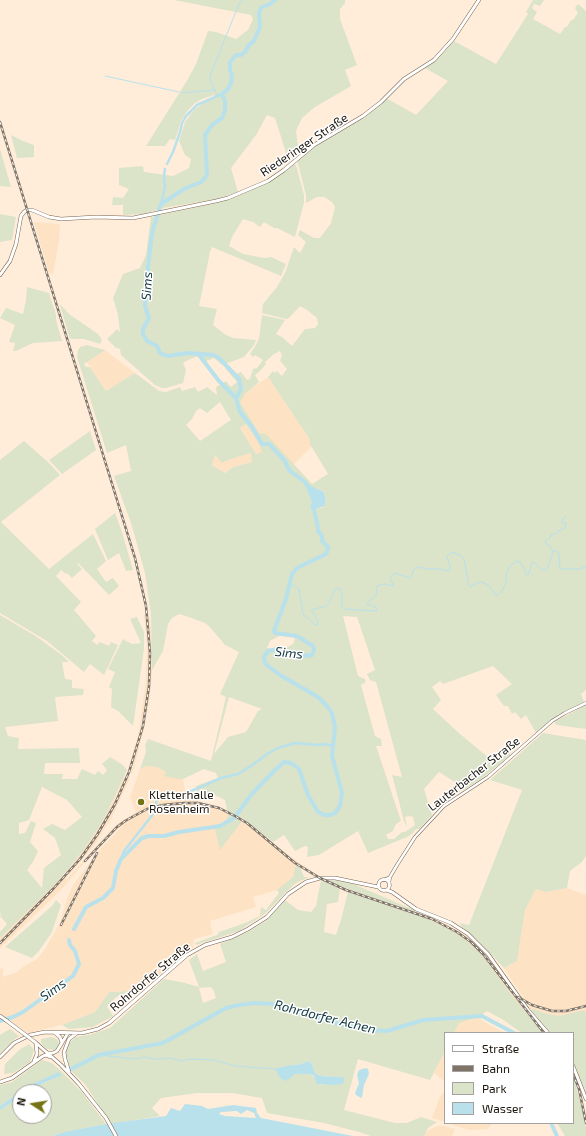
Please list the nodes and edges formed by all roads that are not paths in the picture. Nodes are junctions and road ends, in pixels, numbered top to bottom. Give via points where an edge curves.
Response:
1 (479, 0) edge
2 (0, 275) edge
3 (586, 703) edge
4 (390, 877) junction
5 (384, 880) junction
6 (379, 883) junction
7 (372, 885) junction
8 (389, 885) junction
9 (378, 887) junction
10 (386, 890) junction
11 (392, 892) junction
12 (0, 1016) edge
13 (54, 1032) junction
14 (547, 1032) edge
15 (69, 1033) junction
16 (77, 1033) junction
17 (69, 1039) junction
18 (36, 1042) junction
19 (62, 1043) junction
20 (48, 1053) junction
21 (0, 1057) edge
22 (33, 1062) junction
23 (61, 1065) junction
24 (574, 1069) edge
25 (69, 1074) junction
26 (0, 1081) edge
27 (586, 1099) edge
28 (116, 1136) edge

1 - 2 main road, Riederinger Straße via 453,39 434,60 404,79 363,116 314,146 261,185 228,198 132,218 61,219 27,210 18,225 10,261
3 - 4 street, Lauterbacher Straße via 552,722 488,777 444,806 415,837
4 - 5 street
4 - 8 street, Lauterbacher Straße
5 - 6 main road
5 - 8 main road
6 - 7 main road, Rohrdorfer Straße
6 - 9 main road
7 - 9 main road, Rohrdorfer Straße
7 - 16 main road, Rohrdorfer Straße via 328,878 301,884 267,917 248,929 205,945 187,955 109,1023 93,1031
8 - 10 main road
8 - 11 main road
9 - 10 main road
10 - 11 main road
11 - 14 main road via 416,909 460,928 474,940 492,959 528,1010
12 - 18 main road, bridge
13 - 15 main road, Rohrdorfer Straße
13 - 19 main road
13 - 21 main road, Rohrdorfer Straße via 40,1032 24,1037
15 - 16 main road, Rohrdorfer Straße
15 - 17 main road
15 - 19 main road
16 - 17 main road
17 - 25 main road via 64,1055
18 - 20 main road
18 - 22 main road via 37,1054
19 - 20 main road via 57,1051
20 - 23 main road
22 - 23 main road via 46,1055
22 - 26 main road via 16,1076
23 - 25 main road
24 - 27 main road
25 - 28 main road via 106,1118

